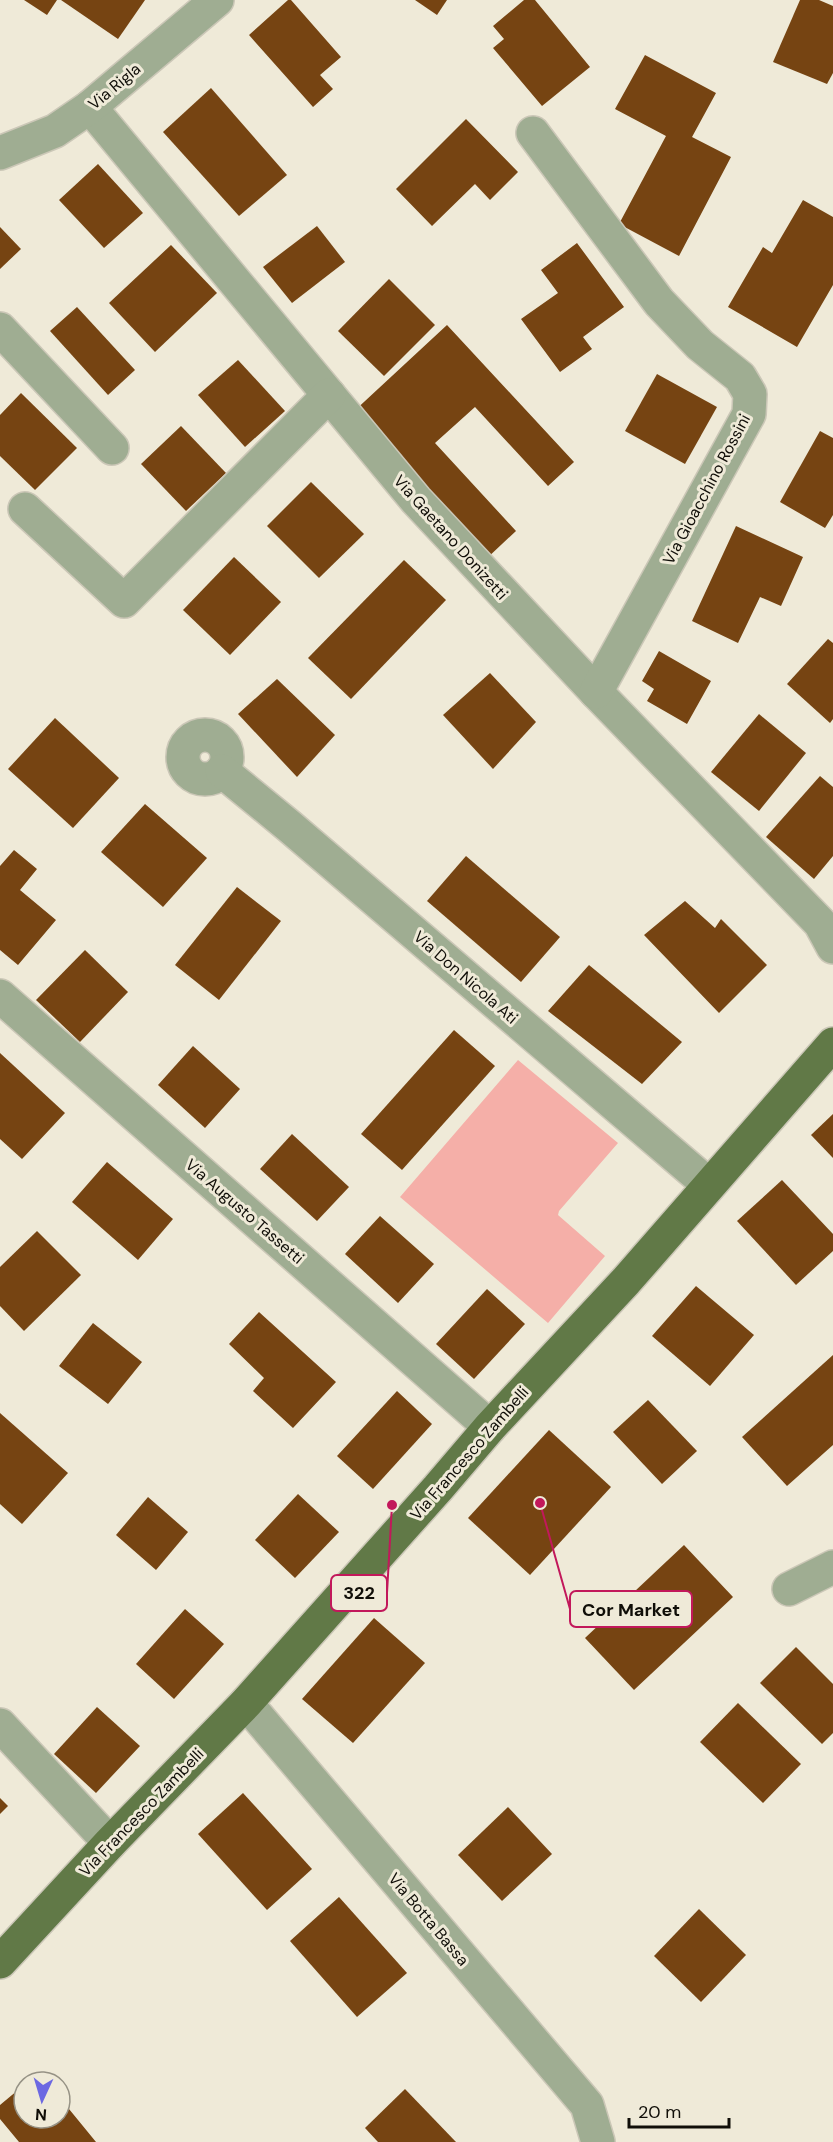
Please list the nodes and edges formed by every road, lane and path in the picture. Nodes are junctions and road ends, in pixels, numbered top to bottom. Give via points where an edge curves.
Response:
1 (217, 0) edge
2 (90, 107) junction
3 (532, 133) dead end
4 (0, 153) edge
5 (0, 329) edge
6 (329, 395) junction
7 (112, 448) dead end
8 (25, 509) dead end
9 (596, 692) junction
10 (222, 771) dead end
11 (829, 926) edge
12 (0, 996) edge
13 (833, 1044) edge
14 (709, 1185) junction
15 (490, 1426) junction
16 (833, 1567) edge
17 (789, 1589) dead end
18 (246, 1703) junction
19 (0, 1725) edge
20 (110, 1843) junction
21 (0, 1962) edge
22 (598, 2142) edge

1 - 2 street, Via Rigla
2 - 4 street, Via Rigla via 56,131
2 - 6 street, Via Gaetano Donizetti
3 - 9 street, Via Gioacchino Rossini via 659,302 700,345 740,377 750,394 749,414
5 - 7 street
6 - 8 street via 124,601
6 - 9 street, Via Gaetano Donizetti via 416,500
9 - 11 street, Via Gaetano Donizetti
10 - 14 street, Via Don Nicola Ati
12 - 15 street, Via Augusto Tassetti
13 - 14 main road, Via Francesco Zambelli
14 - 15 main road, Via Francesco Zambelli via 626,1281
15 - 18 main road, Via Francesco Zambelli
16 - 17 street
18 - 20 main road, Via Francesco Zambelli
18 - 22 street, Via Botta Bassa via 587,2105
19 - 20 street
20 - 21 main road, Via Francesco Zambelli

